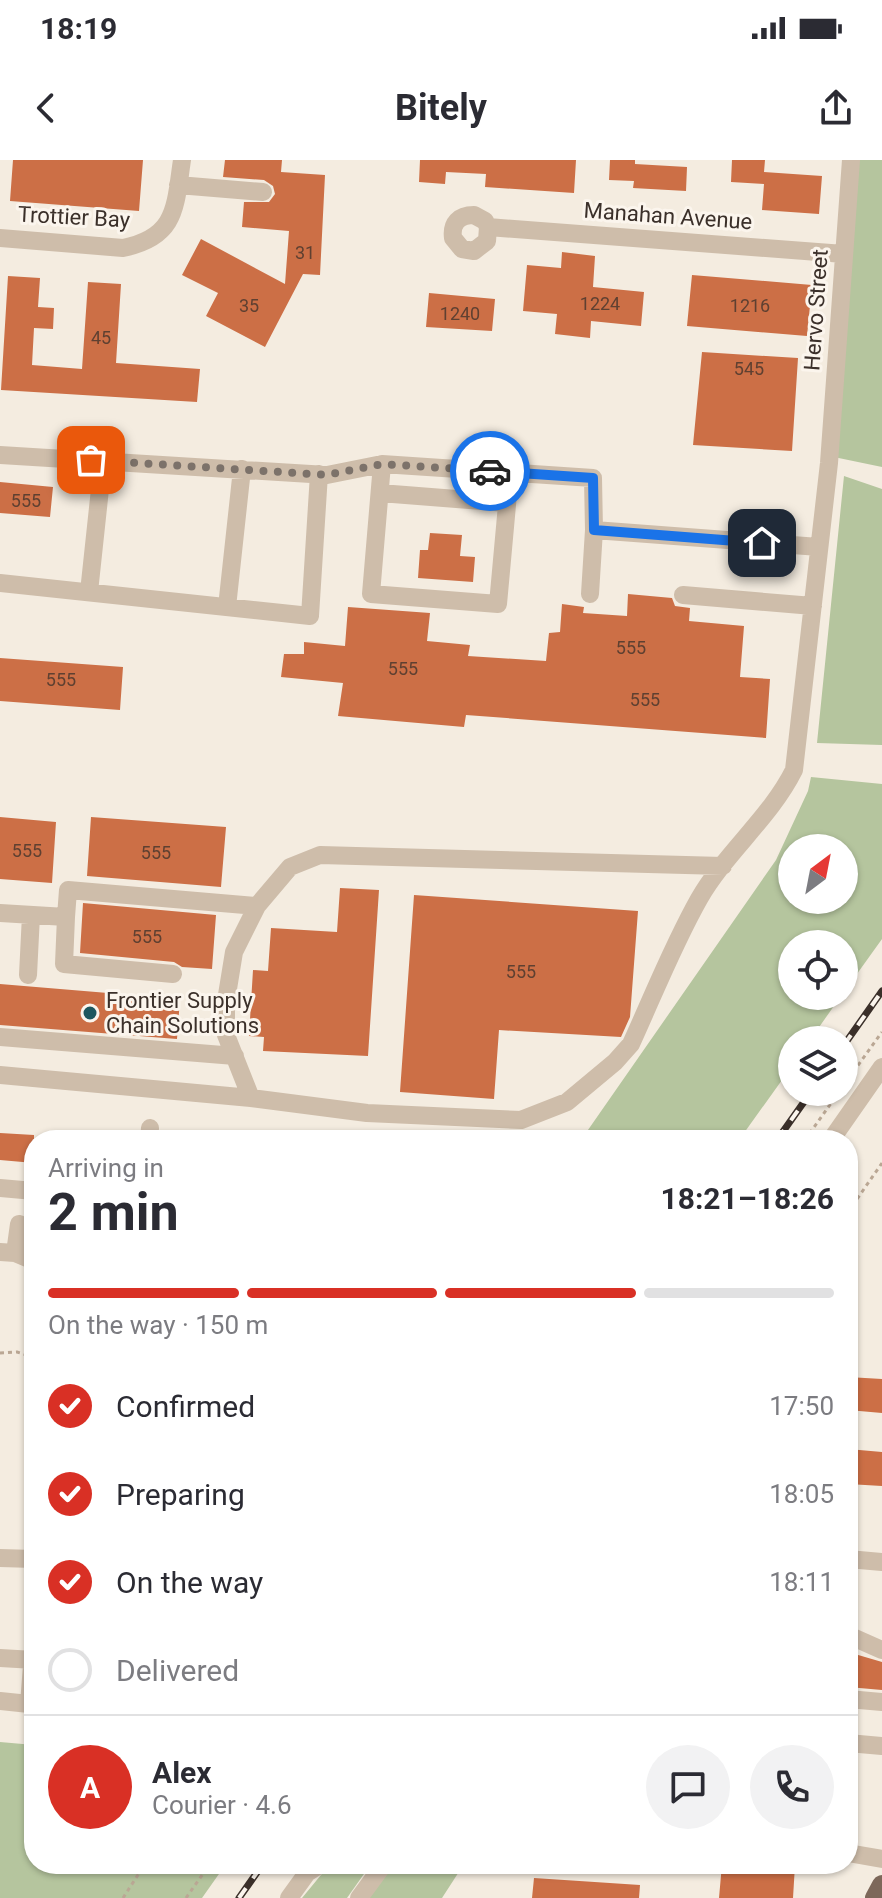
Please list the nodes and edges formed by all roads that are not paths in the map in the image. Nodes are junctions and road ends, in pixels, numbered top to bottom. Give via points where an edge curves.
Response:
1 (182, 160) edge
2 (851, 160) edge
3 (178, 185) junction
4 (263, 192) dead end
5 (488, 227) dead end
6 (0, 238) edge
7 (844, 254) junction
8 (0, 455) edge
9 (103, 461) junction
10 (382, 464) junction
11 (242, 469) junction
12 (510, 472) junction
13 (319, 474) junction
14 (380, 493) junction
15 (507, 503) junction
16 (594, 530) junction
17 (819, 547) junction
18 (0, 583) edge
19 (89, 592) junction
20 (590, 594) dead end
21 (683, 595) dead end
22 (813, 606) junction
23 (227, 607) junction
24 (723, 866) junction
25 (257, 906) junction
26 (0, 913) edge
27 (31, 915) junction
28 (66, 917) junction
29 (173, 974) dead end
30 (28, 975) dead end
31 (0, 1037) edge
32 (235, 1056) junction
33 (882, 1067) edge
34 (0, 1075) edge
35 (251, 1098) junction
36 (838, 1130) edge
37 (0, 1188) edge
38 (24, 1190) edge
39 (19, 1224) dead end
40 (8, 1253) edge
41 (0, 1558) edge
42 (24, 1559) edge
43 (858, 1560) edge
44 (882, 1562) edge
45 (858, 1639) edge
46 (882, 1650) edge
47 (0, 1658) edge
48 (24, 1659) edge
49 (858, 1700) edge
50 (0, 1701) edge
51 (882, 1702) edge
52 (24, 1703) edge
53 (858, 1744) edge
54 (882, 1746) edge
55 (858, 1842) edge
56 (882, 1845) edge
57 (858, 1855) edge
58 (882, 1859) edge
59 (308, 1874) edge
60 (377, 1874) edge
61 (882, 1885) edge
62 (289, 1898) edge
63 (359, 1898) edge
64 (875, 1898) edge

1 - 3 street, Trottier Bay
2 - 7 street, Hervo Street
3 - 4 street
3 - 6 street, Trottier Bay via 174,214 158,235 140,244 123,248
5 - 7 street, Manahan Avenue
7 - 17 street, Hervo Street
8 - 9 street
9 - 11 street
9 - 19 street
10 - 12 street
10 - 13 street
10 - 14 street
11 - 13 street
11 - 23 street
12 - 15 street
12 - 16 street via 593,478
13 - 23 street via 310,616
14 - 15 street
14 - 15 street via 371,594 403,597 498,604
16 - 17 street
16 - 20 street
17 - 22 street, Hervo Street
18 - 19 street
19 - 23 street
21 - 22 street
22 - 24 street, Hervo Street via 794,770
24 - 25 street via 320,855 290,867
24 - 35 street, Hervo Street via 700,898 631,1044 567,1102 521,1120 367,1113
25 - 28 street via 68,890
25 - 32 street via 234,952 226,1001 226,1035
26 - 27 street
27 - 28 street
27 - 30 street
28 - 29 street via 64,964
31 - 32 street
32 - 35 street
33 - 36 street
34 - 35 street, Hervo Street
37 - 38 street
39 - 40 street
41 - 42 street
43 - 44 street
45 - 46 street
47 - 48 street
49 - 51 street
50 - 52 street
53 - 54 street
55 - 56 street
57 - 58 street
59 - 62 street
60 - 63 street
61 - 64 main road

